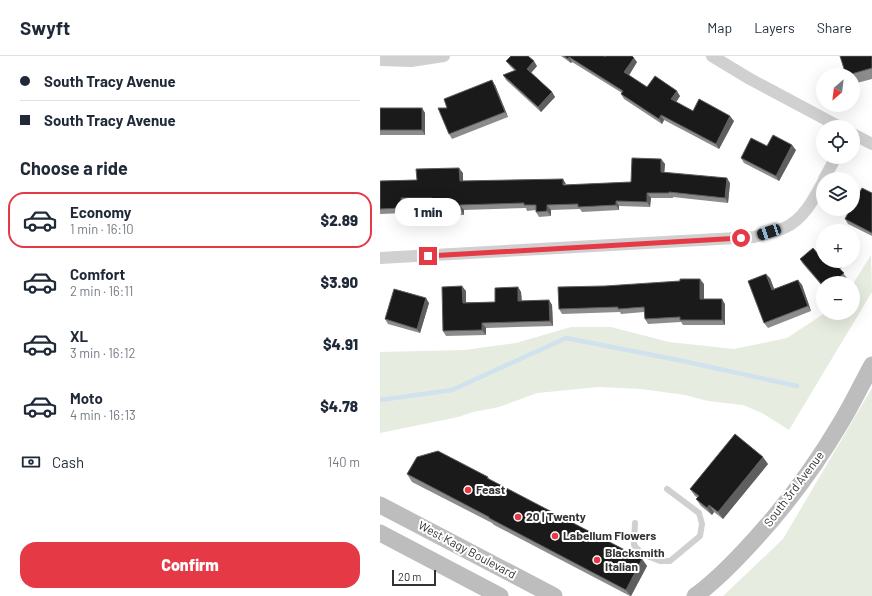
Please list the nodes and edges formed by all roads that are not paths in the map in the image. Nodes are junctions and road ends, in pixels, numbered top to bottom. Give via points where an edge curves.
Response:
1 (444, 56) edge
2 (712, 56) edge
3 (380, 60) edge
4 (827, 120) edge
5 (860, 138) edge
6 (872, 144) edge
7 (816, 195) edge
8 (380, 258) edge
9 (872, 365) edge
10 (667, 489) dead end
11 (380, 505) edge
12 (635, 523) dead end
13 (380, 533) edge
14 (464, 576) junction
15 (709, 589) edge
16 (479, 596) edge
17 (500, 596) edge
18 (554, 596) edge
19 (695, 596) edge

1 - 3 street via 411,62
2 - 4 street
5 - 6 street
7 - 8 street via 795,222 754,237
9 - 15 main road, South 3rd Avenue via 841,423 804,480 757,538
10 - 12 lane via 699,513 702,524 700,536 670,561 660,561 642,554 634,545
11 - 18 main road, West Kagy Boulevard
13 - 14 main road, West Kagy Boulevard
14 - 16 main road
14 - 17 main road, West Kagy Boulevard
15 - 19 main road, South 3rd Avenue

